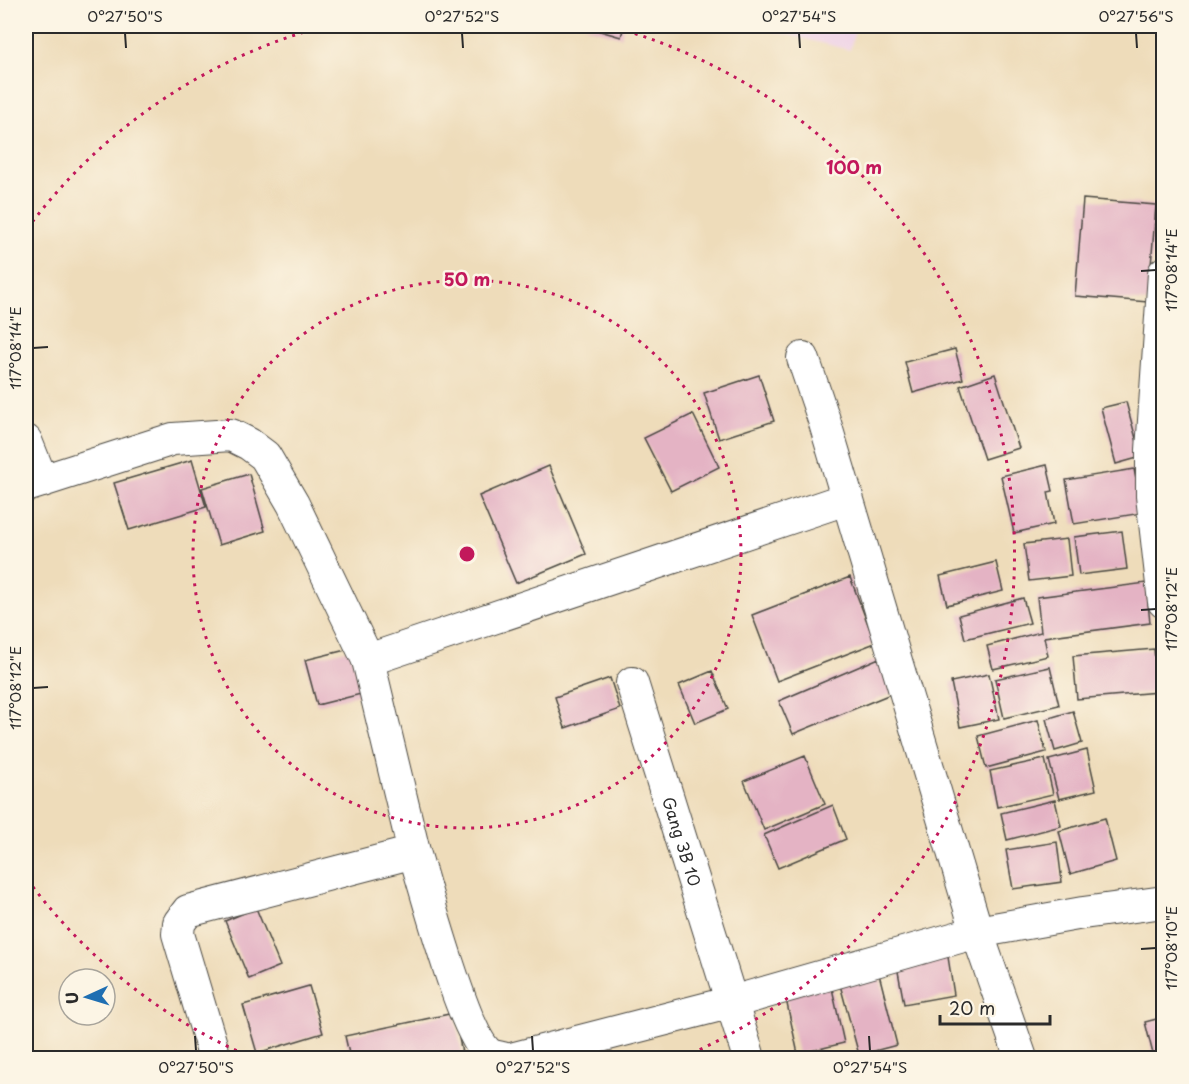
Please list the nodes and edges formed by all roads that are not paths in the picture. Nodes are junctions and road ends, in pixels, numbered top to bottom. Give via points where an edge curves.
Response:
1 (1164, 273) edge
2 (802, 358) dead end
3 (26, 441) edge
4 (34, 484) edge
5 (846, 499) junction
6 (1164, 602) edge
7 (368, 660) junction
8 (632, 683) dead end
9 (414, 852) junction
10 (1164, 902) edge
11 (977, 932) junction
12 (732, 1002) junction
13 (215, 1059) edge
14 (502, 1059) edge
15 (515, 1059) edge
16 (748, 1059) edge
17 (1021, 1059) edge

1 - 6 street via 1152,496
2 - 5 street
3 - 4 street
4 - 7 street via 173,439 231,435 249,444 265,456 293,504
5 - 7 street
5 - 11 street
7 - 9 street
8 - 12 street, Gang 3B 10
9 - 13 street via 188,911 179,923 178,934
9 - 14 street via 472,1028 489,1054
10 - 11 street
11 - 12 street
11 - 17 street
12 - 15 street
12 - 16 street, Gang 3B 10

